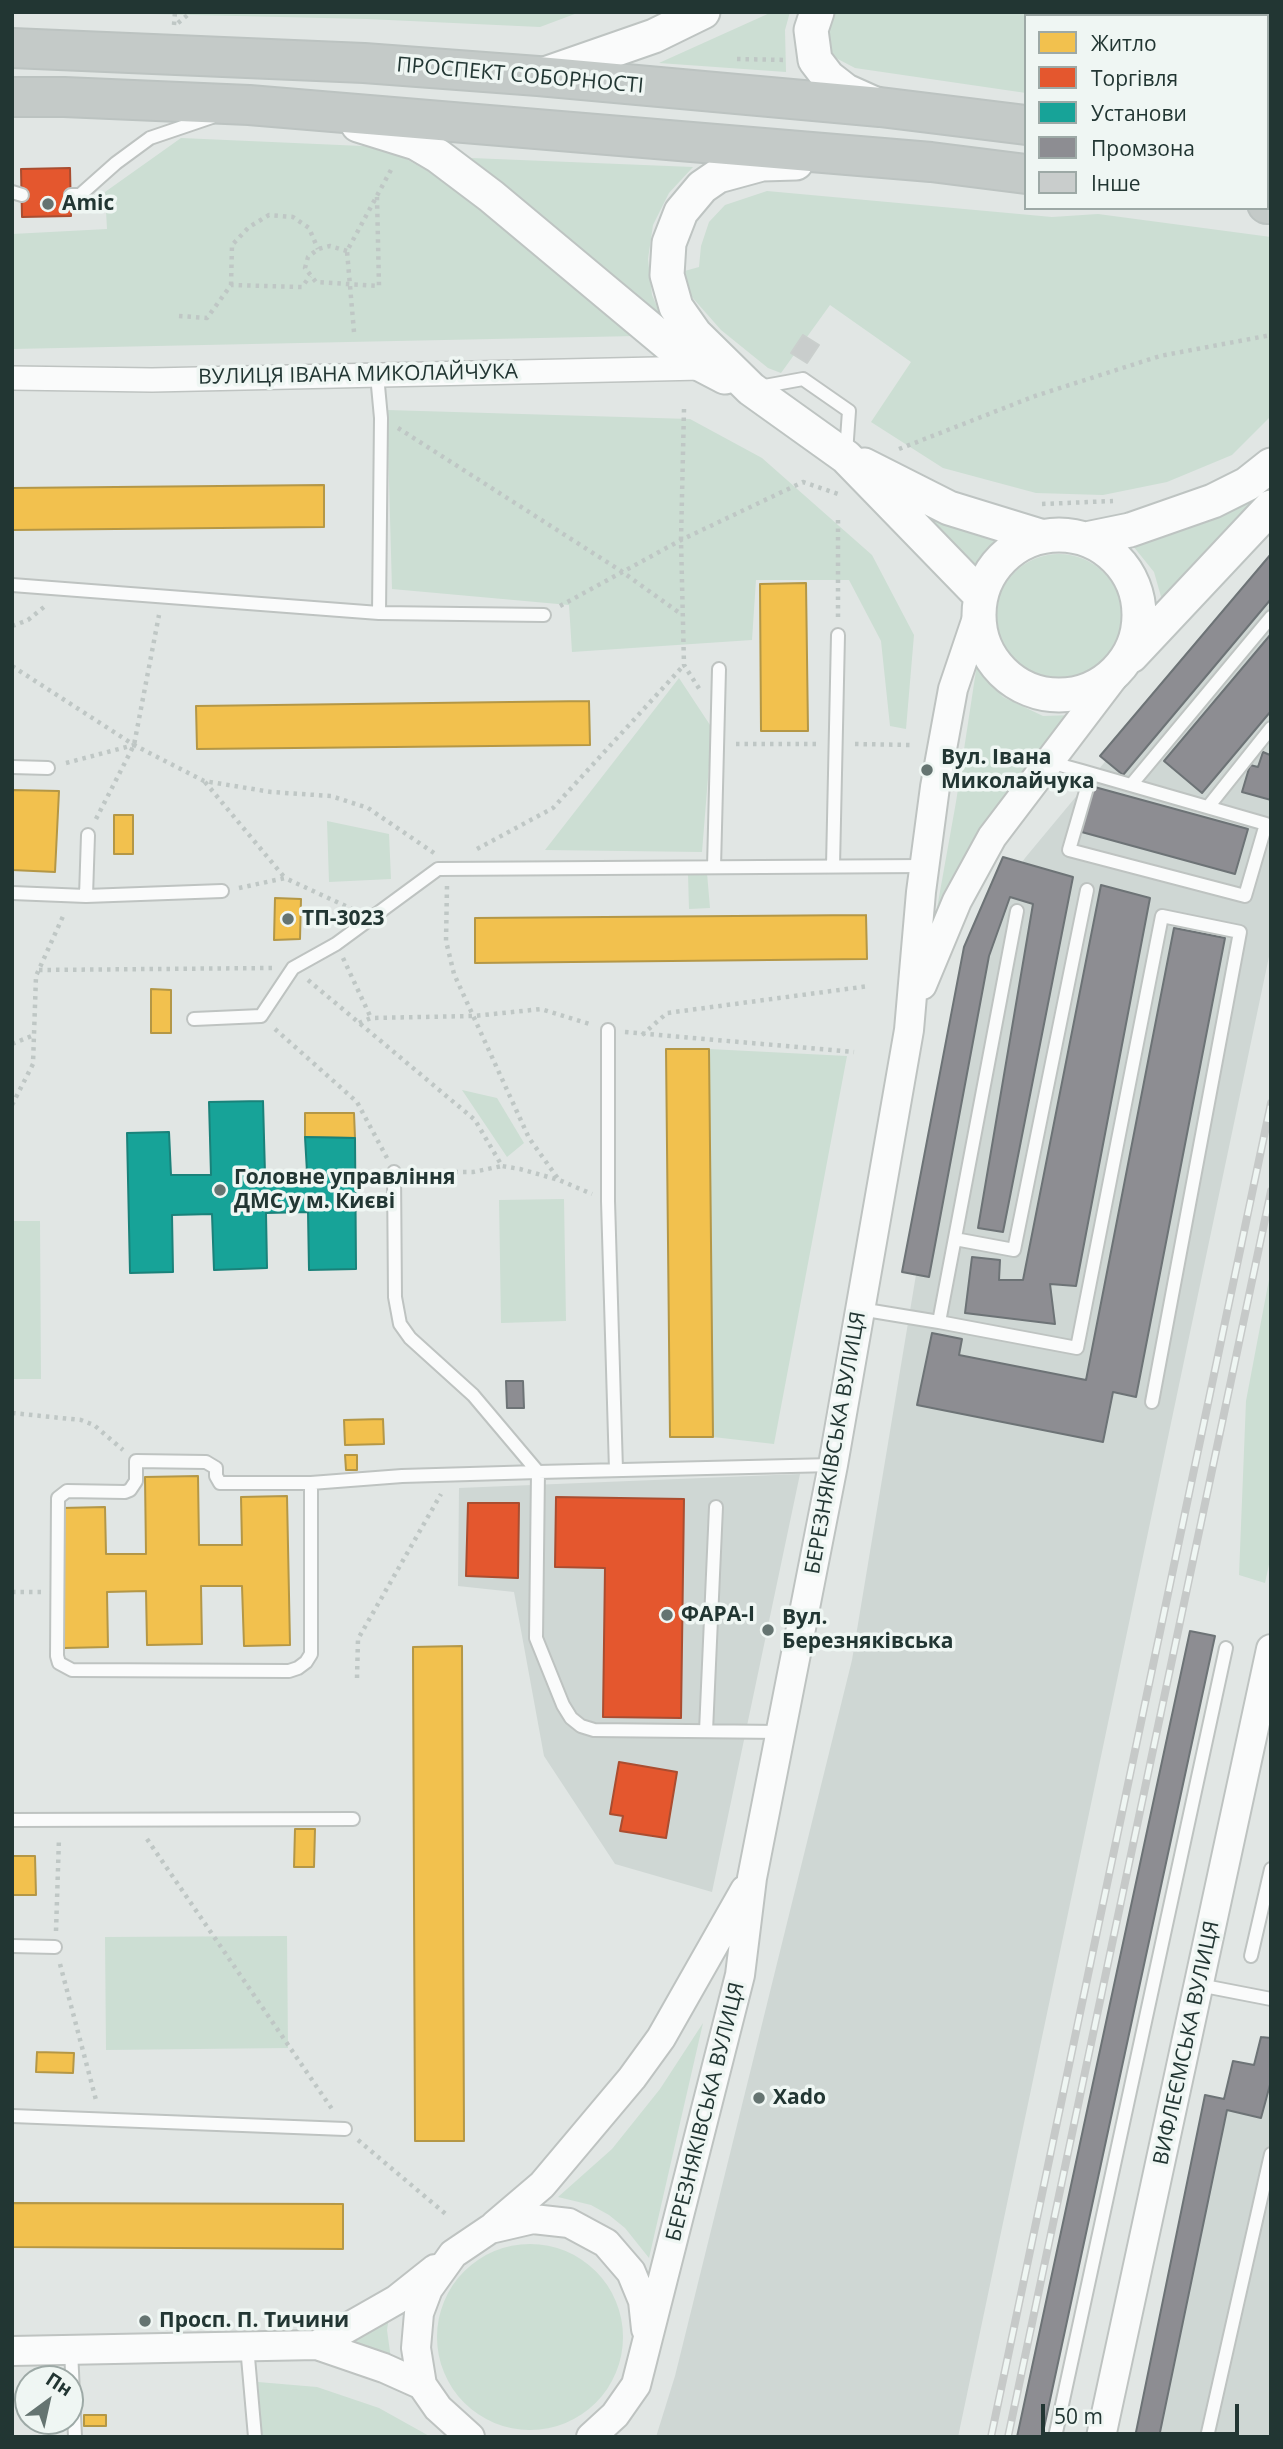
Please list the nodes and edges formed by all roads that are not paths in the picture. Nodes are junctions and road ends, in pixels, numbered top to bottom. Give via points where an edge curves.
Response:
1 (703, 12) edge
2 (817, 12) edge
3 (12, 48) edge
4 (538, 76) junction
5 (12, 97) edge
6 (249, 105) junction
7 (880, 107) junction
8 (302, 109) junction
9 (1024, 125) edge
10 (932, 162) junction
11 (1024, 174) edge
12 (71, 195) dead end
13 (704, 368) junction
14 (377, 375) junction
15 (12, 378) edge
16 (751, 388) junction
17 (846, 457) junction
18 (1271, 465) edge
19 (1271, 507) edge
20 (1040, 537) junction
21 (1086, 539) junction
22 (12, 585) edge
23 (979, 605) junction
24 (379, 613) junction
25 (544, 615) road end
26 (1271, 618) edge
27 (838, 635) road end
28 (719, 669) dead end
29 (1118, 671) junction
30 (1271, 728) edge
31 (1049, 762) junction
32 (12, 767) edge
33 (48, 768) road end
34 (1091, 774) junction
35 (1131, 785) junction
36 (1208, 807) junction
37 (88, 835) road end
38 (834, 866) junction
39 (925, 866) junction
40 (714, 867) junction
41 (1087, 890) dead end
42 (222, 891) road end
43 (12, 894) edge
44 (86, 896) junction
45 (1017, 911) dead end
46 (913, 1007) junction
47 (194, 1019) dead end
48 (608, 1030) dead end
49 (394, 1172) road end
50 (956, 1239) junction
51 (860, 1309) junction
52 (939, 1322) junction
53 (1152, 1402) dead end
54 (833, 1465) junction
55 (616, 1470) junction
56 (538, 1472) junction
57 (311, 1483) junction
58 (716, 1507) dead end
59 (1226, 1648) dead end
60 (1271, 1649) edge
61 (1267, 1687) edge
62 (706, 1731) junction
63 (781, 1732) junction
64 (353, 1819) dead end
65 (12, 1820) edge
66 (1271, 1869) edge
67 (752, 1878) junction
68 (12, 1947) edge
69 (55, 1947) road end
70 (1251, 1956) dead end
71 (1199, 1985) junction
72 (1271, 1999) edge
73 (12, 2116) edge
74 (345, 2129) road end
75 (1271, 2154) edge
76 (490, 2229) junction
77 (453, 2254) junction
78 (648, 2343) junction
79 (317, 2345) junction
80 (247, 2346) junction
81 (71, 2350) junction
82 (12, 2351) edge
83 (422, 2385) junction
84 (636, 2385) junction
85 (75, 2437) edge
86 (255, 2437) edge
87 (470, 2437) edge
88 (591, 2437) edge
89 (620, 2437) edge
90 (1055, 2437) edge
91 (1101, 2437) edge
92 (1207, 2437) edge

1 - 4 main road via 654,36
2 - 7 main road via 811,30 815,60 846,91
3 - 4 highway, ПРОСПЕКТ СОБОРНОСТІ via 364,63
4 - 7 highway, ПРОСПЕКТ СОБОРНОСТІ
5 - 6 highway
6 - 8 highway
6 - 12 lane via 150,138 80,195
7 - 9 highway, ПРОСПЕКТ СОБОРНОСТІ
8 - 10 highway
8 - 13 main road, ВУЛИЦЯ ІВАНА МИКОЛАЙЧУКА via 416,142 491,196 678,353
10 - 11 highway
10 - 16 main road, ВУЛИЦЯ ІВАНА МИКОЛАЙЧУКА via 762,164 718,176 681,212 669,243 667,275 676,307 695,334
13 - 14 street, ВУЛИЦЯ ІВАНА МИКОЛАЙЧУКА
13 - 16 main road, ВУЛИЦЯ ІВАНА МИКОЛАЙЧУКА
14 - 15 street, ВУЛИЦЯ ІВАНА МИКОЛАЙЧУКА
14 - 24 lane via 382,418
16 - 17 main road, ВУЛИЦЯ ІВАНА МИКОЛАЙЧУКА
17 - 20 main road, ВУЛИЦЯ ІВАНА МИКОЛАЙЧУКА via 949,508
17 - 23 main road, ВУЛИЦЯ ІВАНА МИКОЛАЙЧУКА
18 - 21 main road via 1247,484 1213,500 1130,530
19 - 29 main road
20 - 21 main road via 1063,534
20 - 23 main road via 1019,544 1002,557 988,575
21 - 29 main road via 1109,552 1127,571 1138,596 1140,623 1133,649
22 - 24 lane
23 - 29 main road via 983,642 996,667 1018,685 1044,695 1072,695 1096,687
23 - 39 street, БЕРЕЗНЯКІВСЬКА ВУЛИЦЯ via 953,689
24 - 25 lane
26 - 35 lane
27 - 38 lane
28 - 40 lane
29 - 31 street, БЕРЕЗНЯКІВСЬКА ВУЛИЦЯ
30 - 36 lane
31 - 34 lane
31 - 46 street, БЕРЕЗНЯКІВСЬКА ВУЛИЦЯ via 986,848 957,901
32 - 33 lane
34 - 35 lane
34 - 36 lane via 1069,850 1245,896 1266,824
35 - 36 lane
37 - 44 lane
38 - 39 lane
38 - 40 lane
39 - 46 street, БЕРЕЗНЯКІВСЬКА ВУЛИЦЯ
40 - 47 lane via 438,869 336,944 293,968 261,1016
41 - 50 lane via 1014,1250
42 - 44 lane
43 - 44 lane
45 - 50 lane
46 - 51 street, БЕРЕЗНЯКІВСЬКА ВУЛИЦЯ
48 - 55 lane
49 - 56 lane via 395,1297 400,1324 473,1395
50 - 52 lane
51 - 52 lane
51 - 54 street, БЕРЕЗНЯКІВСЬКА ВУЛИЦЯ
52 - 53 lane via 1077,1348 1162,916 1240,932
54 - 55 lane
54 - 63 street, БЕРЕЗНЯКІВСЬКА ВУЛИЦЯ
55 - 56 lane
56 - 57 lane
56 - 62 lane via 536,1638 563,1706 581,1726 594,1730
57 - 57 lane via 220,1483 216,1468 206,1462 135,1461 136,1481 130,1490 67,1492 58,1498 59,1663 72,1670 298,1668 311,1654
58 - 62 lane
59 - 90 lane
60 - 61 street, ВИФЛЕЄМСЬКА ВУЛИЦЯ
61 - 71 street, ВИФЛЕЄМСЬКА ВУЛИЦЯ
62 - 63 lane
63 - 67 street, БЕРЕЗНЯКІВСЬКА ВУЛИЦЯ
64 - 65 lane
66 - 70 lane
67 - 76 street, БЕРЕЗНЯКІВСЬКА ВУЛИЦЯ via 661,2038 632,2078 542,2185
67 - 78 street, БЕРЕЗНЯКІВСЬКА ВУЛИЦЯ via 740,1975
68 - 69 lane
71 - 72 lane
71 - 91 street, ВИФЛЕЄМСЬКА ВУЛИЦЯ
73 - 74 lane
75 - 92 lane
76 - 77 street
76 - 78 street via 533,2219 569,2223 606,2243 631,2272 643,2301
77 - 79 street via 396,2300
77 - 83 street via 428,2290 419,2313 416,2348
78 - 84 street, БЕРЕЗНЯКІВСЬКА ВУЛИЦЯ
79 - 80 street
79 - 83 street
80 - 81 street
80 - 86 lane
81 - 82 street
81 - 85 lane
83 - 87 street via 438,2409
84 - 88 street via 615,2415
84 - 89 street

